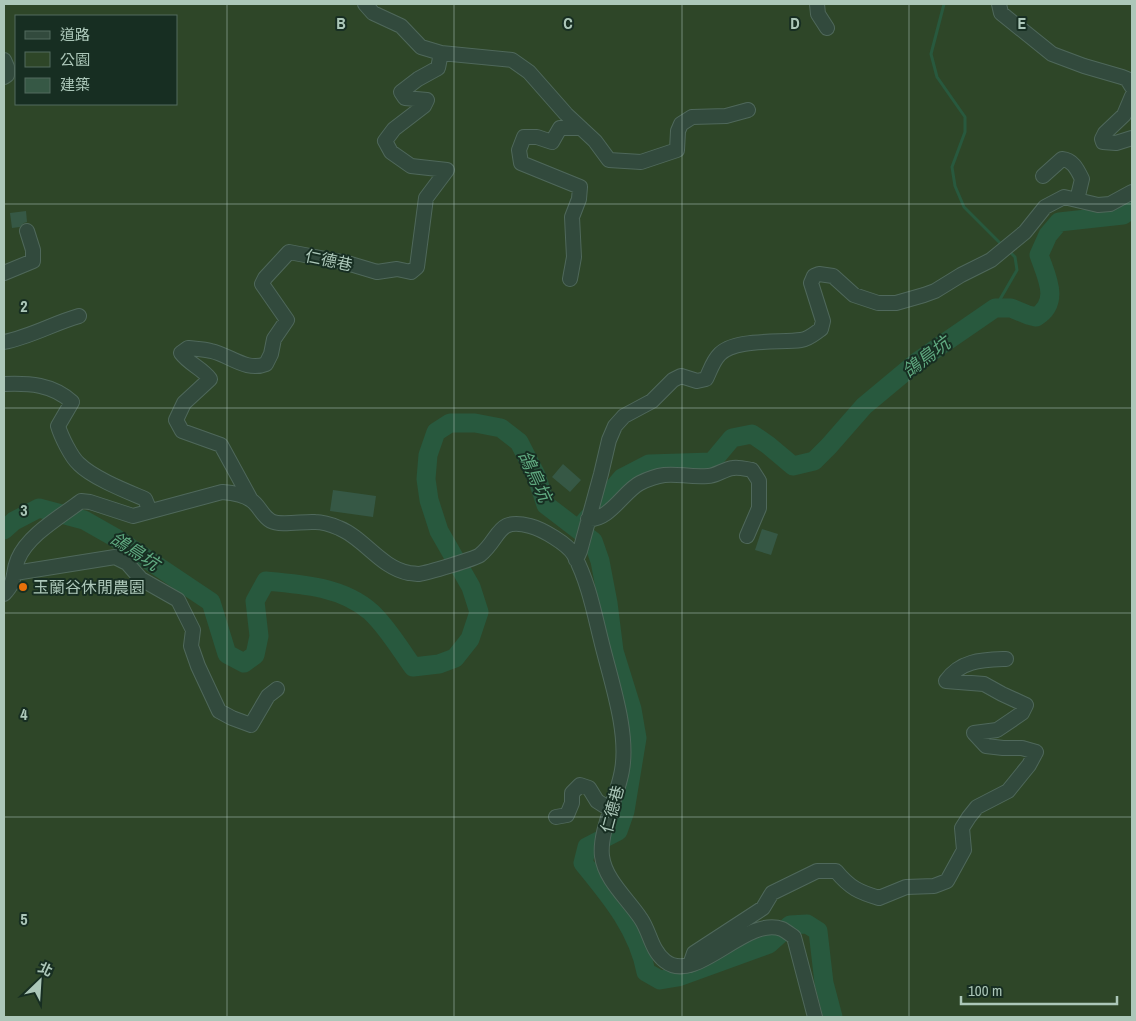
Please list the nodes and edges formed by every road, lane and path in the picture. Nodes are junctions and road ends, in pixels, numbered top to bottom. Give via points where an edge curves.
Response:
1 (365, 4) edge
2 (818, 4) edge
3 (999, 4) edge
4 (827, 28) dead end
5 (441, 53) junction
6 (4, 60) edge
7 (4, 77) edge
8 (1132, 87) edge
9 (1132, 96) edge
10 (748, 110) dead end
11 (581, 128) junction
12 (1132, 138) edge
13 (1043, 176) dead end
14 (1132, 192) edge
15 (1076, 200) junction
16 (27, 231) dead end
17 (4, 273) edge
18 (570, 279) dead end
19 (80, 316) dead end
20 (4, 342) edge
21 (4, 384) edge
22 (252, 500) junction
23 (150, 512) junction
24 (588, 520) junction
25 (747, 536) dead end
26 (578, 556) junction
27 (15, 573) junction
28 (4, 594) edge
29 (1006, 659) dead end
30 (277, 689) dead end
31 (611, 810) junction
32 (556, 817) dead end
33 (689, 966) junction
34 (816, 1017) edge

1 - 5 street via 373,13 401,26 421,48
2 - 4 street via 818,14
3 - 8 street via 1001,13 1052,54 1122,76
5 - 11 street via 512,60 529,72
5 - 22 street, 仁德巷 via 438,68 401,92 405,98 427,100 424,106 385,141 391,152 411,166 447,170 426,198 417,267 410,272 397,269 376,272 289,252 262,284 286,320 274,339 266,364 257,368 212,351 188,348 181,353 210,379 184,403 176,420 178,425 182,431 221,445
6 - 7 street via 7,75
9 - 12 street via 1124,115 1102,139 1103,142 1116,143
10 - 11 street via 726,116 692,117 678,131 677,150 641,162 609,160
11 - 18 street via 560,128 552,142 524,137 518,150 521,163 580,187 580,199 572,218 574,257
13 - 15 street via 1062,159 1068,160 1082,179
14 - 15 street via 1110,204
15 - 24 street via 1064,197 1046,207 1025,232 990,260 935,291 896,303 878,303 854,295 833,276 814,276 811,283 823,321 821,329 803,340 775,340 728,349 719,354 706,379 681,376 652,401 624,416 609,440
16 - 17 street via 33,261
19 - 20 street
21 - 23 street via 29,383 62,393 72,402 58,426 60,435 78,464 106,482 145,499
22 - 23 street via 222,492
22 - 26 street, 仁德巷 via 273,522 318,522 341,529 406,572 418,574 479,556 503,527 514,523 533,526
23 - 27 street via 133,516 80,501 30,540 18,559
24 - 25 street via 608,511 638,484 654,477 670,473 709,476 733,467 752,470 759,481 759,508
24 - 26 street
26 - 31 street, 仁德巷 via 617,704 623,743 622,770
27 - 28 street via 12,585
27 - 30 street via 116,557 127,563 141,579 178,600 193,630 191,646 198,666 219,711 251,724 268,696
29 - 33 street via 968,663 953,672 946,681 984,684 1026,705 1022,713 997,730 974,733 986,746 1036,752 1008,791 977,807 969,817 962,828 964,850 947,881 934,886 906,887 879,898 858,892 836,871 817,872 772,893 763,908 694,953
31 - 32 street via 597,800 589,788 580,786 572,793 567,815
31 - 33 street, 仁德巷 via 602,850 608,874 642,921 652,945 663,960 675,967
33 - 34 street via 757,930 782,929 794,937

